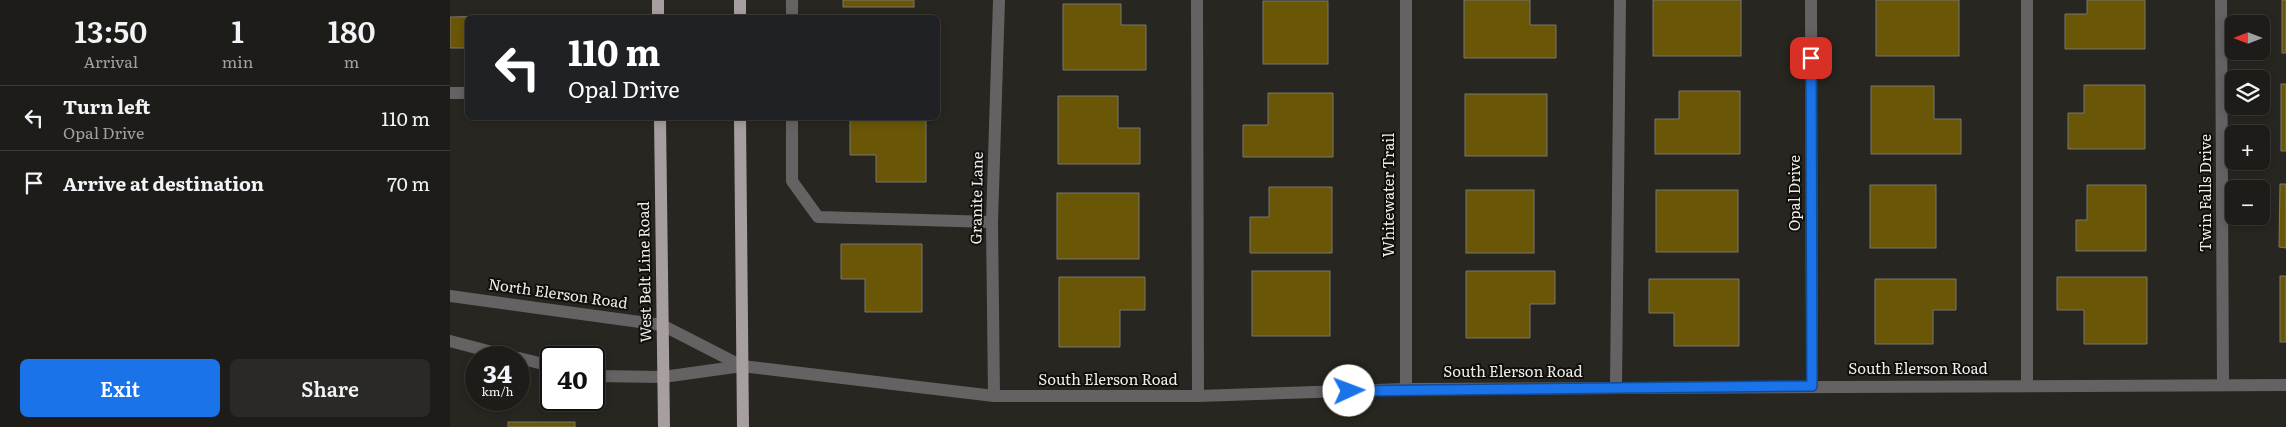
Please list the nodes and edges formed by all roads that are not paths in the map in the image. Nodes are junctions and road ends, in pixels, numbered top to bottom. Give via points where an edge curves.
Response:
1 (658, 0) edge
2 (740, 0) edge
3 (792, 0) edge
4 (999, 0) edge
5 (1197, 0) edge
6 (1406, 0) edge
7 (1620, 0) edge
8 (1811, 0) edge
9 (2027, 0) edge
10 (2221, 0) edge
11 (658, 15) edge
12 (740, 15) edge
13 (792, 15) edge
14 (450, 93) edge
15 (465, 94) edge
16 (660, 120) edge
17 (740, 120) edge
18 (792, 120) edge
19 (992, 222) junction
20 (450, 296) edge
21 (662, 325) junction
22 (450, 342) edge
23 (467, 346) edge
24 (742, 366) junction
25 (605, 376) edge
26 (663, 377) junction
27 (2027, 385) junction
28 (2223, 385) junction
29 (2286, 385) edge
30 (1812, 386) junction
31 (1616, 387) junction
32 (1406, 389) junction
33 (994, 396) junction
34 (1198, 396) junction
35 (664, 427) edge
36 (744, 427) edge

1 - 11 main road
2 - 12 main road
3 - 13 street
4 - 19 street, Granite Lane
5 - 34 street
6 - 32 street, Whitewater Trail
7 - 31 street
8 - 30 street, Opal Drive
9 - 27 street
10 - 28 street, Twin Falls Drive
14 - 15 street
16 - 21 main road, West Belt Line Road
17 - 24 main road
18 - 19 street via 792,181 818,217
19 - 33 street, Granite Lane
20 - 21 street, North Elerson Road
21 - 24 street, North Elerson Road
21 - 26 main road, West Belt Line Road
22 - 23 street
24 - 26 street
24 - 33 street, South Elerson Road
24 - 36 main road
25 - 26 street
26 - 35 main road, West Belt Line Road
27 - 28 street, South Elerson Road
27 - 30 street, South Elerson Road
28 - 29 street, South Elerson Road
30 - 31 street, South Elerson Road
31 - 32 street, South Elerson Road
32 - 34 street, South Elerson Road
33 - 34 street, South Elerson Road

